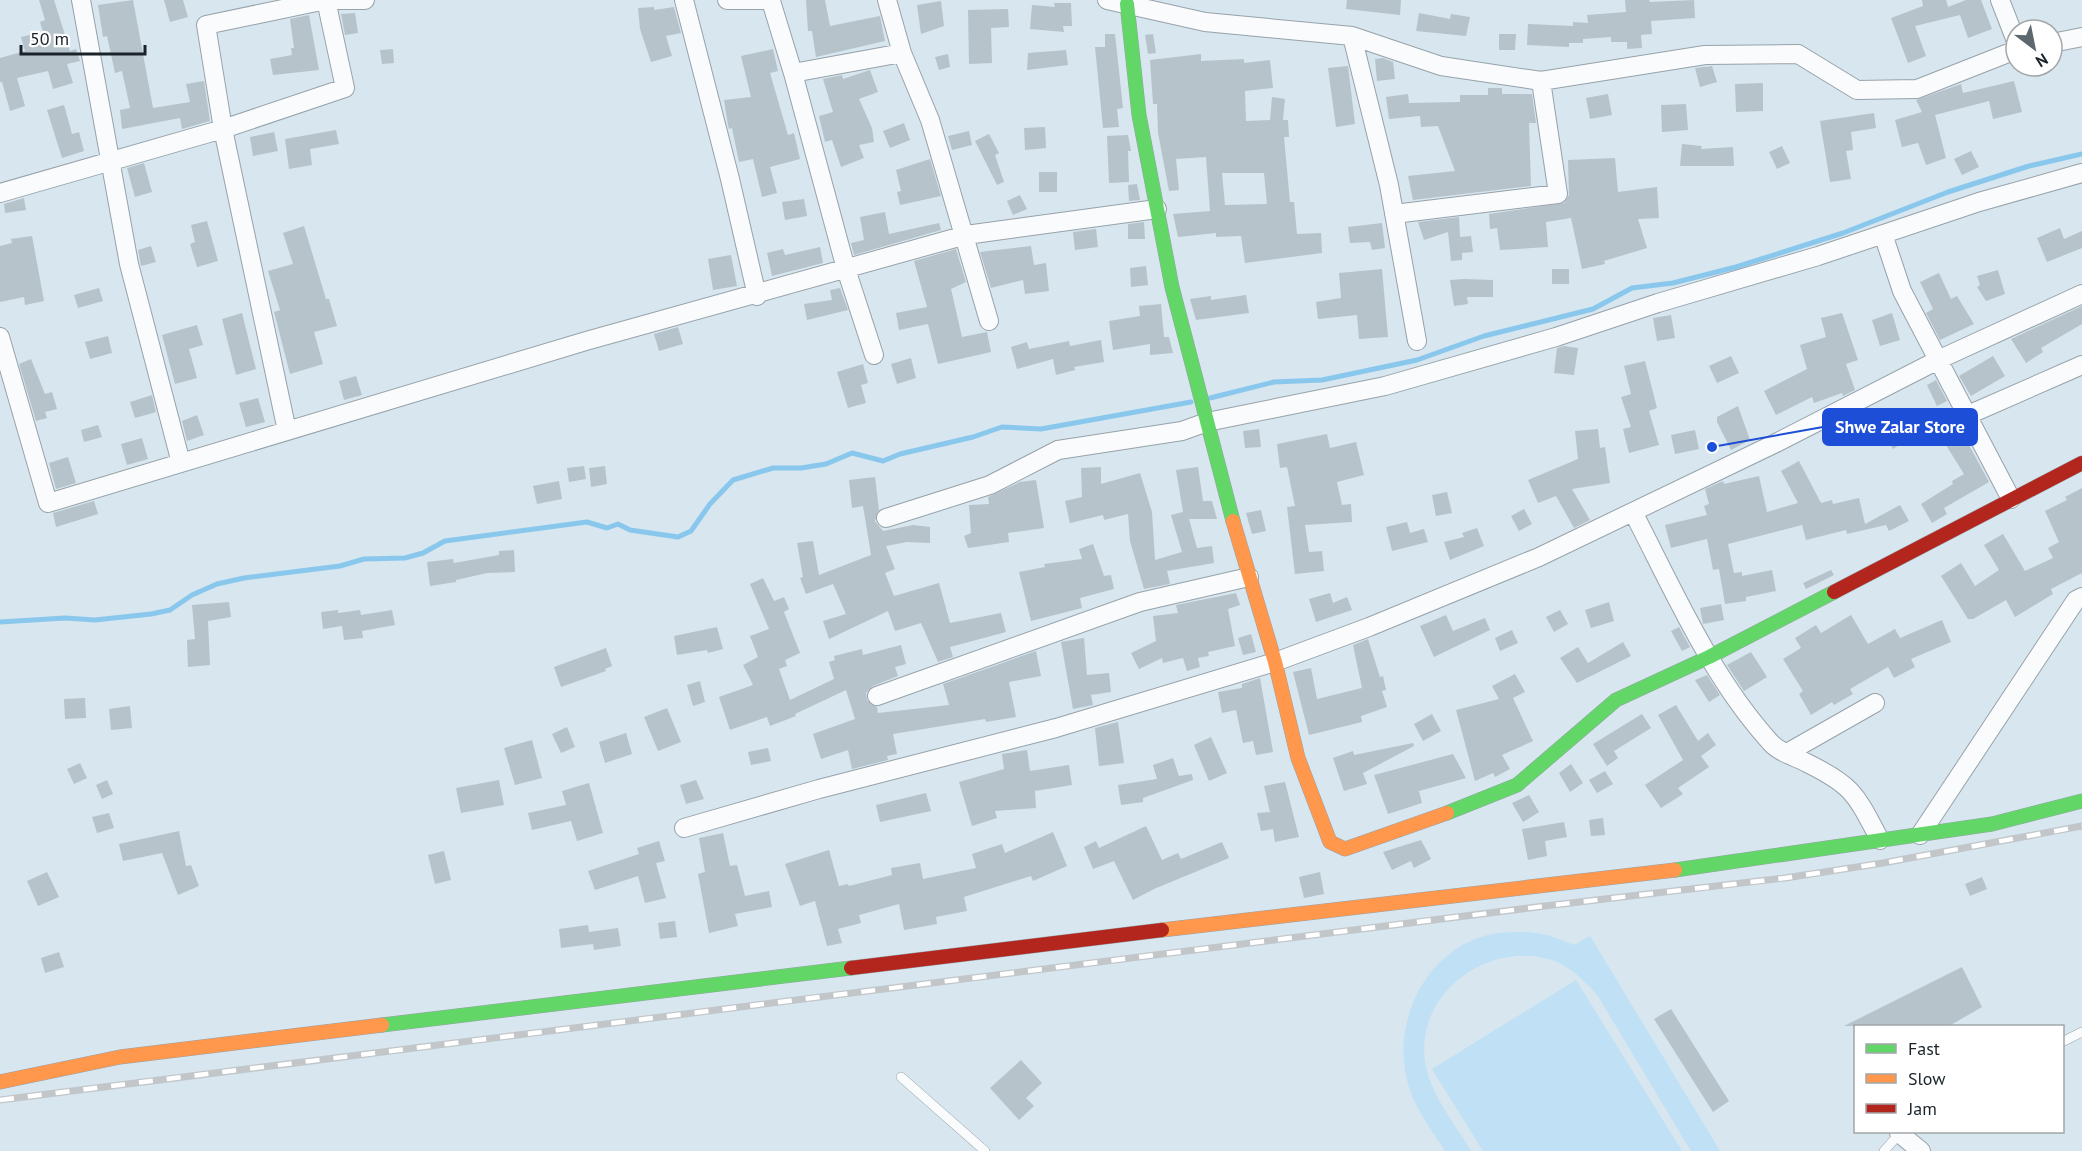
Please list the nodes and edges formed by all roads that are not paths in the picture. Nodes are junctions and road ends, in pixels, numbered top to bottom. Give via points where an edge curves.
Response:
1 (81, 0) edge
2 (326, 0) edge
3 (365, 0) edge
4 (684, 0) edge
5 (727, 0) edge
6 (887, 0) edge
7 (1107, 0) edge
8 (2000, 0) edge
9 (771, 1) edge
10 (1127, 4) junction
11 (2007, 18) edge
12 (1352, 36) junction
13 (2082, 37) edge
14 (2064, 41) edge
15 (902, 53) junction
16 (2004, 56) edge
17 (793, 73) junction
18 (1541, 81) junction
19 (223, 129) junction
20 (112, 161) junction
21 (2082, 173) edge
22 (0, 193) edge
23 (1157, 209) junction
24 (1394, 214) junction
25 (1883, 234) junction
26 (966, 235) junction
27 (846, 269) junction
28 (2082, 294) edge
29 (757, 296) junction
30 (989, 321) dead end
31 (0, 337) edge
32 (1416, 341) dead end
33 (874, 355) dead end
34 (1940, 360) junction
35 (2082, 365) edge
36 (1968, 416) junction
37 (1207, 422) junction
38 (287, 431) junction
39 (181, 463) junction
40 (2082, 463) edge
41 (2011, 499) junction
42 (1633, 512) junction
43 (886, 518) dead end
44 (1249, 577) junction
45 (2082, 597) edge
46 (1709, 657) junction
47 (1275, 662) junction
48 (877, 696) dead end
49 (1875, 703) dead end
50 (1787, 753) junction
51 (2082, 801) edge
52 (684, 828) dead end
53 (1920, 835) junction
54 (1880, 840) junction
55 (2082, 1032) edge
56 (2064, 1041) edge
57 (901, 1077) dead end
58 (0, 1082) edge
59 (1899, 1133) edge
60 (1901, 1133) edge
61 (985, 1151) edge
62 (1884, 1151) edge
63 (1921, 1151) edge

1 - 20 street
2 - 3 street
2 - 19 street via 345,88
2 - 19 street via 206,25
4 - 29 street
5 - 9 street
6 - 15 street
7 - 10 street
8 - 11 street
9 - 17 street
10 - 12 street via 1205,22
10 - 23 street via 1139,115
12 - 18 street via 1441,66
12 - 24 street
13 - 14 street
15 - 17 street
15 - 26 street via 930,120
16 - 18 street via 1917,89 1857,90 1798,54 1705,55
17 - 27 street
18 - 24 street via 1558,194
19 - 20 street
19 - 38 street
20 - 22 street
20 - 39 street via 129,264
21 - 25 street
23 - 26 street
23 - 37 street via 1172,287
24 - 32 street
25 - 34 street via 1902,291
25 - 37 street via 1556,337 1385,386
26 - 27 street
26 - 30 street
27 - 29 street
27 - 33 street
28 - 34 street
29 - 38 street via 586,341
31 - 39 street via 48,503
34 - 36 street
34 - 42 street
35 - 36 street
36 - 41 street
37 - 43 street via 1182,431 1058,450 990,485
37 - 44 street
38 - 39 street
40 - 41 street
41 - 46 street
42 - 46 street
42 - 47 street via 1452,594
44 - 47 street
44 - 48 street via 1140,602
45 - 53 street via 2076,600
46 - 47 street via 1616,700 1517,785 1413,827 1345,849 1330,842 1298,758
46 - 50 street via 1751,721 1774,747
47 - 52 street via 1056,728
49 - 50 street
50 - 54 street via 1842,781 1855,794
51 - 53 street via 1992,824
53 - 54 street
54 - 58 street via 1707,867 120,1057
55 - 56 lane
57 - 61 lane
59 - 62 lane
60 - 63 street

